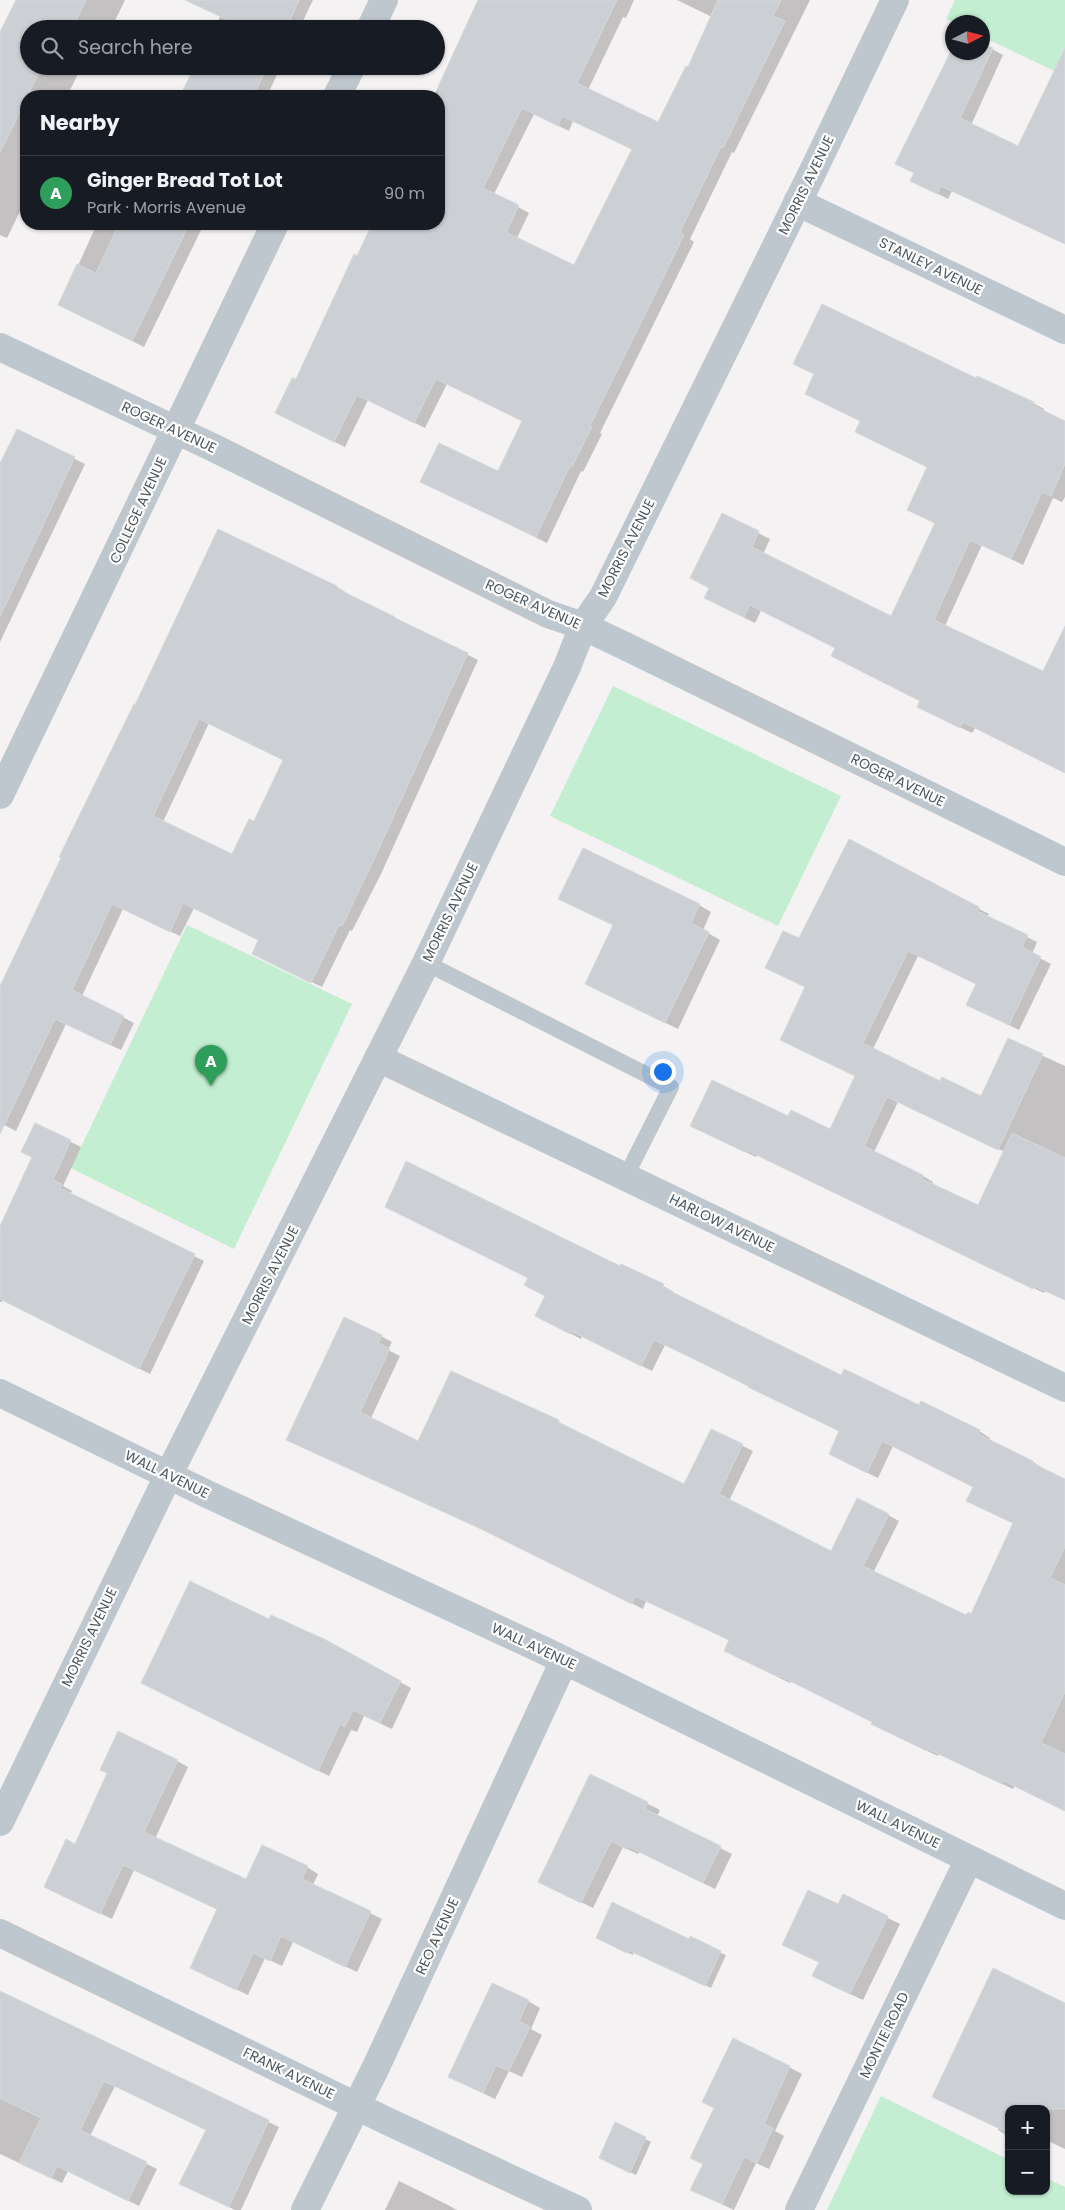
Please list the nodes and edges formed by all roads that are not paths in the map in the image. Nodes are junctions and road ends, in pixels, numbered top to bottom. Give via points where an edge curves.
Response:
1 (384, 0) edge
2 (895, 0) edge
3 (374, 20) edge
4 (348, 75) edge
5 (340, 90) edge
6 (797, 202) junction
7 (273, 230) edge
8 (1065, 330) edge
9 (0, 347) edge
10 (175, 430) junction
11 (583, 626) junction
12 (0, 795) edge
13 (1065, 862) edge
14 (426, 962) junction
15 (378, 1058) junction
16 (626, 1176) junction
17 (1065, 1388) edge
18 (0, 1393) edge
19 (169, 1474) junction
20 (564, 1661) junction
21 (0, 1822) edge
22 (969, 1859) junction
23 (1065, 1906) edge
24 (0, 1933) edge
25 (356, 2106) junction
26 (305, 2210) edge
27 (578, 2210) edge
28 (799, 2210) edge

1 - 3 street
2 - 6 street, MORRIS AVENUE
4 - 5 street
6 - 8 street, STANLEY AVENUE
6 - 11 street, MORRIS AVENUE via 602,597
7 - 10 street, COLLEGE AVENUE
9 - 10 street, ROGER AVENUE
10 - 11 street, ROGER AVENUE via 548,614
10 - 12 street, COLLEGE AVENUE
11 - 13 street, ROGER AVENUE
11 - 14 street, MORRIS AVENUE via 567,667
14 - 15 street, MORRIS AVENUE
14 - 16 lane via 670,1086
15 - 16 street, HARLOW AVENUE
15 - 19 street, MORRIS AVENUE
16 - 17 street, HARLOW AVENUE
18 - 19 street, WALL AVENUE
19 - 20 street, WALL AVENUE
19 - 21 street, MORRIS AVENUE
20 - 22 street, WALL AVENUE
20 - 25 street, REO AVENUE
22 - 23 street, WALL AVENUE
22 - 28 street, MONTIE ROAD
24 - 25 street, FRANK AVENUE
25 - 26 street, REO AVENUE
25 - 27 street, FRANK AVENUE

